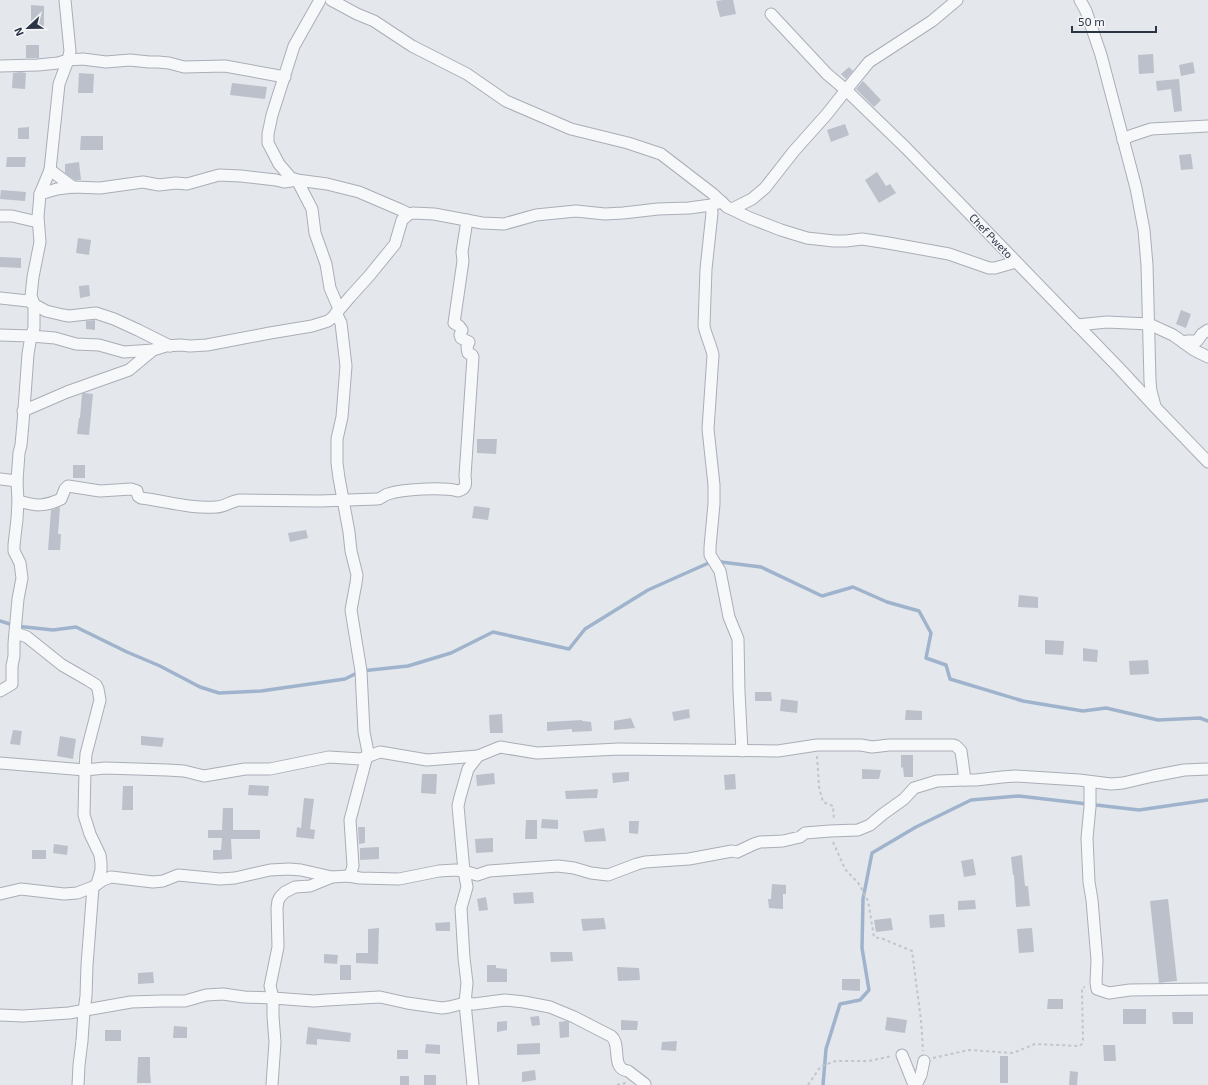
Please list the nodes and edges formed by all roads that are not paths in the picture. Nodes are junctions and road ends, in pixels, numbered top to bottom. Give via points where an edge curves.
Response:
1 (65, 0) edge
2 (320, 0) edge
3 (331, 0) edge
4 (957, 0) edge
5 (1080, 0) edge
6 (771, 14) dead end
7 (68, 60) junction
8 (0, 66) edge
9 (285, 77) junction
10 (846, 90) junction
11 (1208, 126) edge
12 (1123, 140) junction
13 (50, 170) junction
14 (297, 180) junction
15 (73, 186) junction
16 (40, 194) junction
17 (716, 204) junction
18 (732, 209) junction
19 (409, 214) junction
20 (0, 216) edge
21 (466, 220) junction
22 (38, 222) junction
23 (1016, 262) junction
24 (0, 298) edge
25 (34, 304) junction
26 (338, 311) junction
27 (1149, 324) junction
28 (1077, 325) junction
29 (1208, 330) edge
30 (0, 335) edge
31 (31, 336) junction
32 (1184, 343) junction
33 (170, 346) junction
34 (153, 350) junction
35 (1208, 357) edge
36 (1156, 408) junction
37 (23, 411) junction
38 (1208, 462) edge
39 (0, 479) edge
40 (17, 481) junction
41 (343, 500) junction
42 (18, 501) junction
43 (16, 633) junction
44 (0, 691) edge
45 (742, 751) junction
46 (478, 756) junction
47 (368, 757) junction
48 (0, 762) edge
49 (1208, 769) edge
50 (85, 770) junction
51 (965, 780) junction
52 (1090, 782) junction
53 (101, 863) junction
54 (464, 871) junction
55 (348, 876) junction
56 (112, 877) junction
57 (332, 877) junction
58 (95, 885) junction
59 (0, 894) edge
60 (1208, 989) edge
61 (274, 998) junction
62 (465, 1003) junction
63 (84, 1011) junction
64 (0, 1016) edge
65 (902, 1055) road end
66 (924, 1060) road end
67 (645, 1084) dead end
68 (78, 1085) edge
69 (272, 1085) edge
70 (473, 1085) edge
71 (915, 1085) edge

1 - 7 street via 70,51
2 - 9 street via 294,46
3 - 17 street via 374,21 412,46 467,74 506,101 570,129 661,154 713,194
4 - 10 street via 932,21 869,62
5 - 12 street via 1100,54
6 - 10 street, Chef Pweto via 808,55
7 - 8 street via 38,65
7 - 9 street via 130,60 169,63 184,67 225,66
7 - 13 street via 59,84
9 - 14 street via 272,115 268,143 284,170 291,178
10 - 18 street via 765,188 752,199
10 - 23 street, Chef Pweto
11 - 12 street via 1151,129
12 - 27 street via 1144,230
13 - 15 street
13 - 16 street
14 - 15 street via 281,182 241,176 219,176 188,184 159,185 143,182 100,188
14 - 19 street via 360,192
14 - 26 street via 312,209 315,233
15 - 16 street
16 - 22 street
17 - 18 street
17 - 21 street via 605,214 576,211 536,215 504,224
17 - 45 street via 712,213 706,269 704,326 713,355 708,429 714,485 710,555 720,571 728,617 738,640
18 - 23 street via 807,238 834,241 862,239 888,243 948,254 989,268
19 - 21 street via 420,212
19 - 26 street via 400,224 395,244
20 - 22 street
21 - 41 street via 454,323 462,330 461,338 469,342 468,353 473,357 465,487 458,491 414,490 387,494 381,499
22 - 25 street via 40,242 31,296
23 - 28 street, Chef Pweto
24 - 25 street
25 - 31 street via 34,328
25 - 33 street via 46,311 69,316 96,313
26 - 33 street via 328,321 312,326 206,345
26 - 41 street via 346,366 342,417 337,439
27 - 28 street via 1107,322
27 - 32 street
27 - 36 street via 1150,381
28 - 36 street, Chef Pweto
29 - 32 street via 1197,341
30 - 31 street
31 - 34 street via 55,338 76,344 99,344 124,352
31 - 37 street
32 - 35 street
33 - 34 street
34 - 37 street via 129,370
36 - 38 street, Chef Pweto
37 - 40 street
39 - 40 street
40 - 42 street
41 - 42 street via 240,500 218,507 199,508 140,498 137,491 131,489 105,491 68,486 61,499 38,506
41 - 47 street via 357,575 351,610 361,671 362,720
42 - 43 street via 14,550 22,578
43 - 44 street via 12,684
43 - 50 street via 27,637 62,665 96,685 100,700 86,754
45 - 46 street via 619,749 537,753 500,746
45 - 51 street via 778,751 817,745 953,745 961,751
46 - 47 street via 427,760 380,752
46 - 54 street via 468,770 458,806
47 - 50 street via 329,757 270,769 245,769 204,776 166,770
47 - 55 street via 350,820 353,866
48 - 50 street
49 - 52 street via 1184,770 1123,783
50 - 53 street via 84,815
51 - 52 street via 1015,776
51 - 54 street via 938,781 918,786 870,825 858,830 805,833 783,842 754,844 737,852 645,862 608,875 558,866 489,871 476,875
52 - 60 street via 1089,882 1097,960 1096,988 1109,993 1130,990
53 - 56 street
53 - 58 street
54 - 55 street via 439,871 399,879
54 - 62 street via 467,887 461,908 467,983
55 - 57 street
56 - 57 street via 153,882 178,875 220,879 289,869
56 - 58 street
57 - 61 street via 310,886 295,887 280,897 276,908 278,947 270,986
58 - 59 street via 69,894 21,889
58 - 63 street via 86,965
61 - 62 street via 314,1001 380,997 442,1008
61 - 63 street via 222,994 185,1001 131,1002
61 - 69 street via 275,1042
62 - 67 street via 505,1000 524,1002 550,1007 574,1017 614,1038 621,1068
62 - 70 street
63 - 64 street via 36,1016
63 - 68 street
65 - 71 street
66 - 71 street via 921,1075

